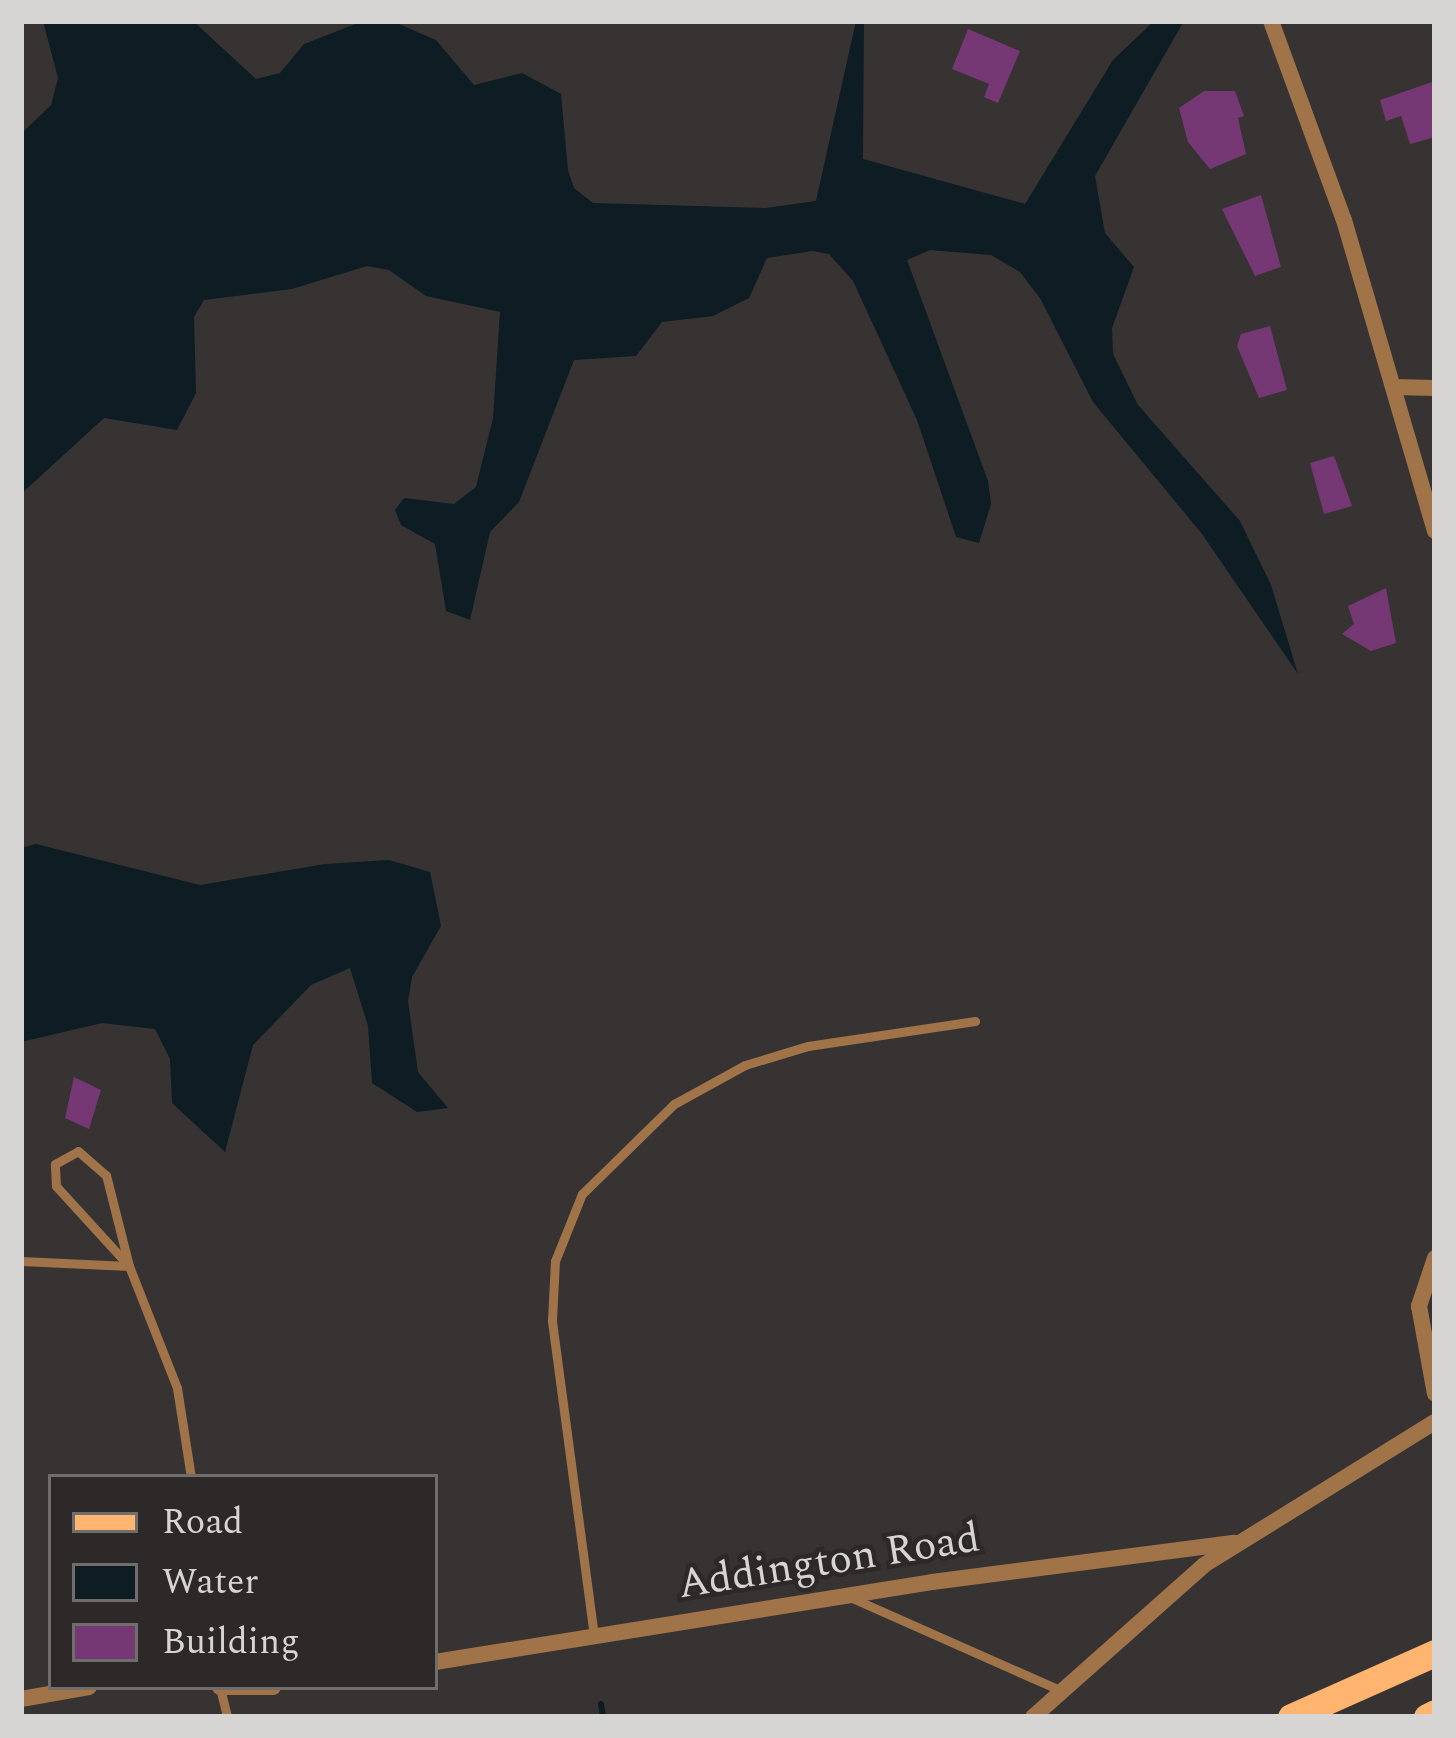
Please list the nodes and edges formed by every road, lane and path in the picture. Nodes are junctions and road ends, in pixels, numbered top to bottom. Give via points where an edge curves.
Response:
1 (1271, 21) edge
2 (1394, 387) junction
3 (1435, 388) edge
4 (1435, 531) edge
5 (975, 1021) dead end
6 (1435, 1258) edge
7 (21, 1261) edge
8 (129, 1266) junction
9 (1435, 1394) edge
10 (1435, 1422) edge
11 (190, 1474) edge
12 (1234, 1543) junction
13 (847, 1595) junction
14 (595, 1636) junction
15 (1435, 1653) edge
16 (438, 1662) edge
17 (72, 1690) edge
18 (1060, 1690) junction
19 (21, 1699) edge
20 (1034, 1717) edge
21 (1291, 1717) edge

1 - 2 street
2 - 3 street
2 - 4 street
5 - 14 lane via 808,1046 745,1065 674,1104 582,1194 555,1261 552,1320
6 - 9 street via 1419,1306
7 - 8 lane
8 - 8 lane via 106,1174 90,1155 68,1151 55,1164 56,1186
8 - 11 lane via 172,1371
10 - 12 street
12 - 13 street, Addington Road
12 - 18 street
13 - 14 street, Addington Road
13 - 18 lane
14 - 16 street, Addington Road
15 - 21 main road
17 - 19 street
18 - 20 street

